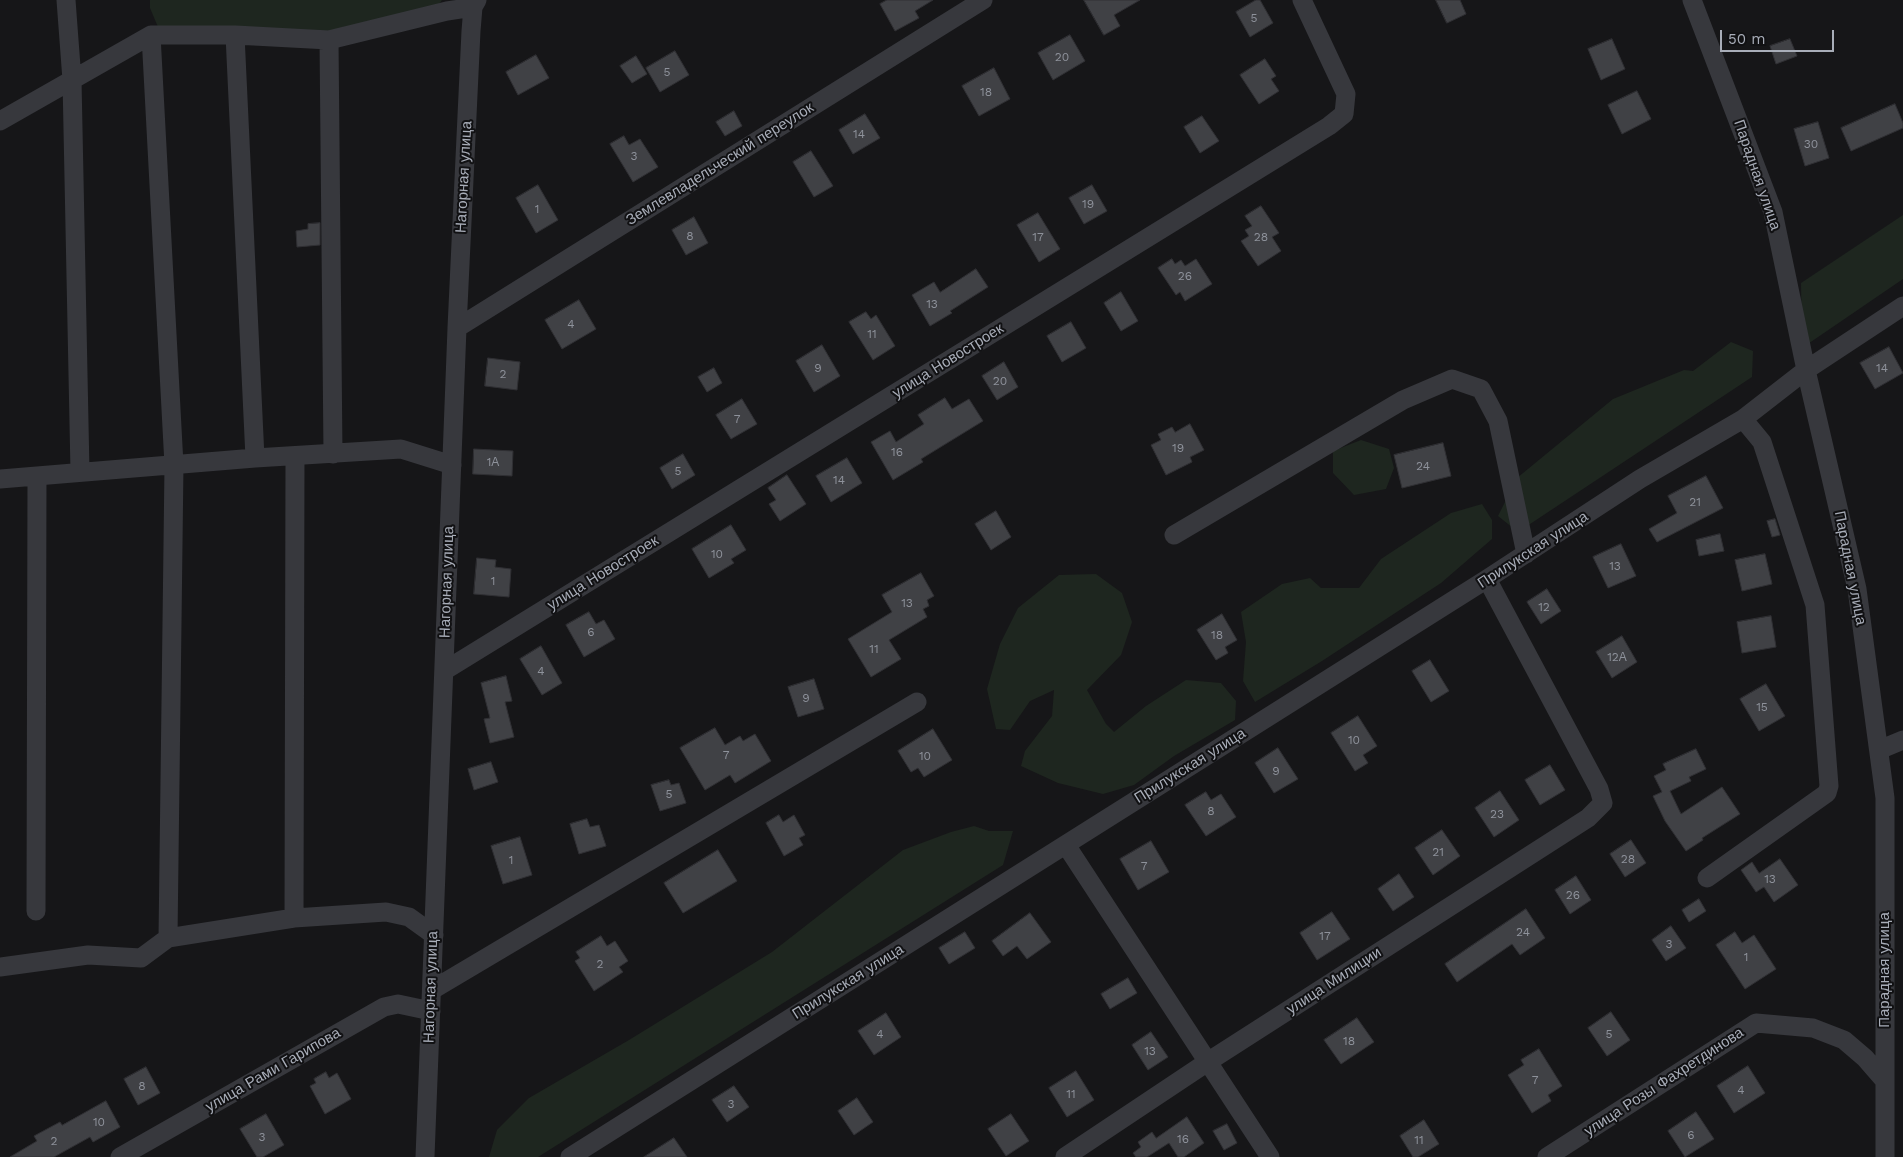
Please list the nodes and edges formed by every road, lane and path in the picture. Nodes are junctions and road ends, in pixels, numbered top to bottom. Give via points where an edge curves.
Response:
1 (66, 0) edge
2 (983, 0) edge
3 (1302, 0) edge
4 (1692, 0) edge
5 (475, 4) edge
6 (150, 35) junction
7 (234, 35) junction
8 (330, 40) junction
9 (72, 80) junction
10 (0, 121) edge
11 (1903, 306) edge
12 (457, 328) junction
13 (1806, 370) junction
14 (1742, 419) junction
15 (333, 454) junction
16 (295, 456) junction
17 (255, 458) junction
18 (174, 465) junction
19 (452, 465) junction
20 (80, 472) junction
21 (37, 476) junction
22 (0, 479) edge
23 (1174, 535) dead end
24 (1526, 554) junction
25 (1487, 579) junction
26 (444, 671) junction
27 (917, 702) dead end
28 (1903, 740) edge
29 (1879, 750) junction
30 (1066, 845) junction
31 (1707, 878) dead end
32 (36, 911) dead end
33 (294, 918) junction
34 (434, 935) junction
35 (168, 938) junction
36 (0, 967) edge
37 (432, 990) junction
38 (431, 1012) junction
39 (1208, 1062) junction
40 (1886, 1081) junction
41 (120, 1157) edge
42 (425, 1157) edge
43 (570, 1157) edge
44 (1065, 1157) edge
45 (1270, 1157) edge
46 (1547, 1157) edge
47 (1886, 1157) edge

1 - 9 street
2 - 12 street, Землевладельческий переулок
3 - 26 street, улица Новостроек via 1346,94 1344,114 1330,126
4 - 13 street, Парадная улица via 1773,212
5 - 8 street
5 - 12 street, Нагорная улица
6 - 7 street
6 - 9 street
6 - 18 street
7 - 8 street
7 - 17 street
8 - 15 street
9 - 10 street
9 - 20 street
11 - 13 street, Прилукская улица
12 - 19 street, Нагорная улица
13 - 14 street, Прилукская улица
13 - 29 street, Парадная улица via 1857,589
14 - 24 street, Прилукская улица via 1640,479
14 - 31 street via 1762,442 1815,604 1829,786 1828,793
15 - 16 street
15 - 19 street via 401,450
16 - 17 street
16 - 33 street
17 - 18 street
18 - 20 street
18 - 35 street
19 - 26 street, Нагорная улица
20 - 21 street
21 - 22 street
21 - 32 street
23 - 24 street via 1403,400 1452,379 1481,389 1498,421
24 - 25 street, Прилукская улица
25 - 30 street, Прилукская улица
25 - 39 street, улица Милиции via 1599,789 1603,803 1588,818
26 - 34 street, Нагорная улица
27 - 37 street
28 - 29 street
29 - 40 street, Парадная улица via 1885,798
30 - 39 street
30 - 43 street, Прилукская улица
33 - 34 street via 386,912 409,917
33 - 35 street
34 - 37 street, Нагорная улица
35 - 36 street via 141,958 88,955
37 - 38 street, Нагорная улица
38 - 41 street, улица Рами Гарипова via 398,1004 384,1007
38 - 42 street, Нагорная улица
39 - 44 street, улица Милиции
39 - 45 street
40 - 46 street, улица Розы Фахретдинова via 1844,1040 1813,1028 1756,1023
40 - 47 street, Парадная улица

